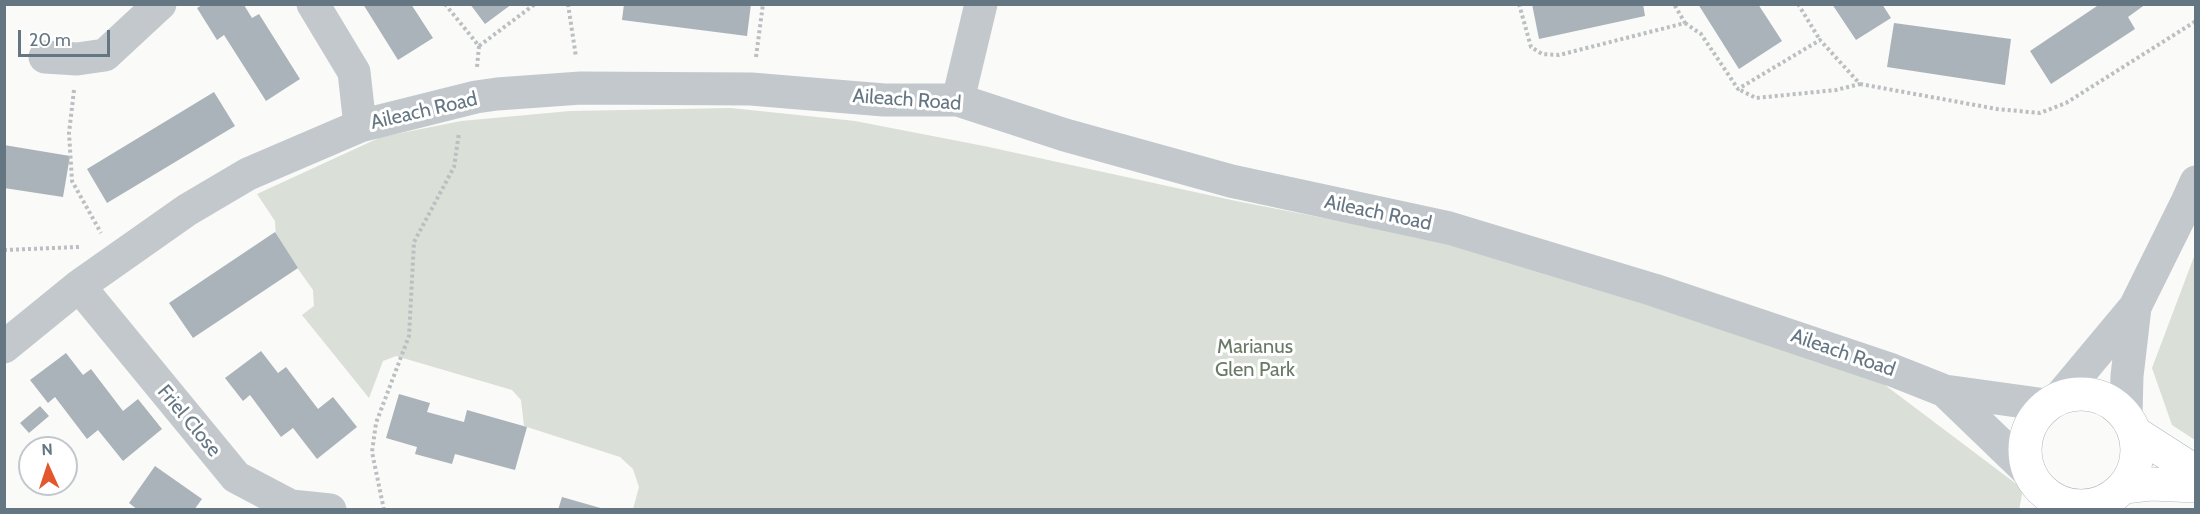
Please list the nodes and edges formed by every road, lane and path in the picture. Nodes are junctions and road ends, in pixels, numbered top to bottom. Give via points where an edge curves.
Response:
1 (160, 4) edge
2 (313, 4) edge
3 (445, 4) edge
4 (535, 4) edge
5 (568, 4) edge
6 (763, 4) edge
7 (981, 4) edge
8 (1519, 4) edge
9 (1674, 4) edge
10 (1798, 4) edge
11 (2196, 21) edge
12 (1685, 23) junction
13 (1820, 40) junction
14 (479, 46) junction
15 (45, 57) dead end
16 (77, 59) junction
17 (1860, 84) junction
18 (581, 88) junction
19 (751, 89) junction
20 (1738, 89) junction
21 (470, 99) junction
22 (958, 100) junction
23 (360, 126) junction
24 (2196, 182) edge
25 (4, 250) edge
26 (100, 271) junction
27 (2135, 308) junction
28 (4, 347) edge
29 (1945, 391) junction
30 (2053, 401) junction
31 (2130, 424) junction
32 (2196, 472) edge
33 (2196, 486) edge
34 (2037, 490) edge
35 (2110, 499) edge
36 (330, 510) edge
37 (384, 510) edge

1 - 16 street via 105,55
2 - 23 street via 354,72
3 - 14 path
4 - 14 path
5 - 18 path
6 - 19 path
7 - 22 street
8 - 12 path via 1531,47 1542,54 1559,56
9 - 12 path
10 - 13 path
11 - 17 path via 2066,104 2040,112 1997,109
12 - 20 path via 1701,34
13 - 17 path
13 - 20 path
14 - 21 path
15 - 16 street
16 - 26 path via 69,133 72,181
17 - 20 path via 1756,98
18 - 19 street, Aileach Road
18 - 21 street, Aileach Road
19 - 22 street, Aileach Road via 884,100
21 - 23 street, Aileach Road
21 - 37 path via 454,167 414,242 409,336 376,423 372,452
22 - 29 street, Aileach Road via 1065,135 1231,181 1449,228 1654,290 1892,369
23 - 26 street, Aileach Road via 248,174 187,210
24 - 27 street
25 - 26 path via 83,246
26 - 28 street, Aileach Road
26 - 36 street, Friel Close via 236,477 291,506
27 - 30 street
27 - 31 street via 2127,376
29 - 30 street, Aileach Road
29 - 34 street, Aileach Road
30 - 31 street via 2080,394 2094,395 2119,408
30 - 34 street via 2034,418 2026,434 2024,453
31 - 32 street
31 - 35 street via 2137,454 2133,471
33 - 35 street via 2151,484
34 - 35 street via 2069,506 2088,506

